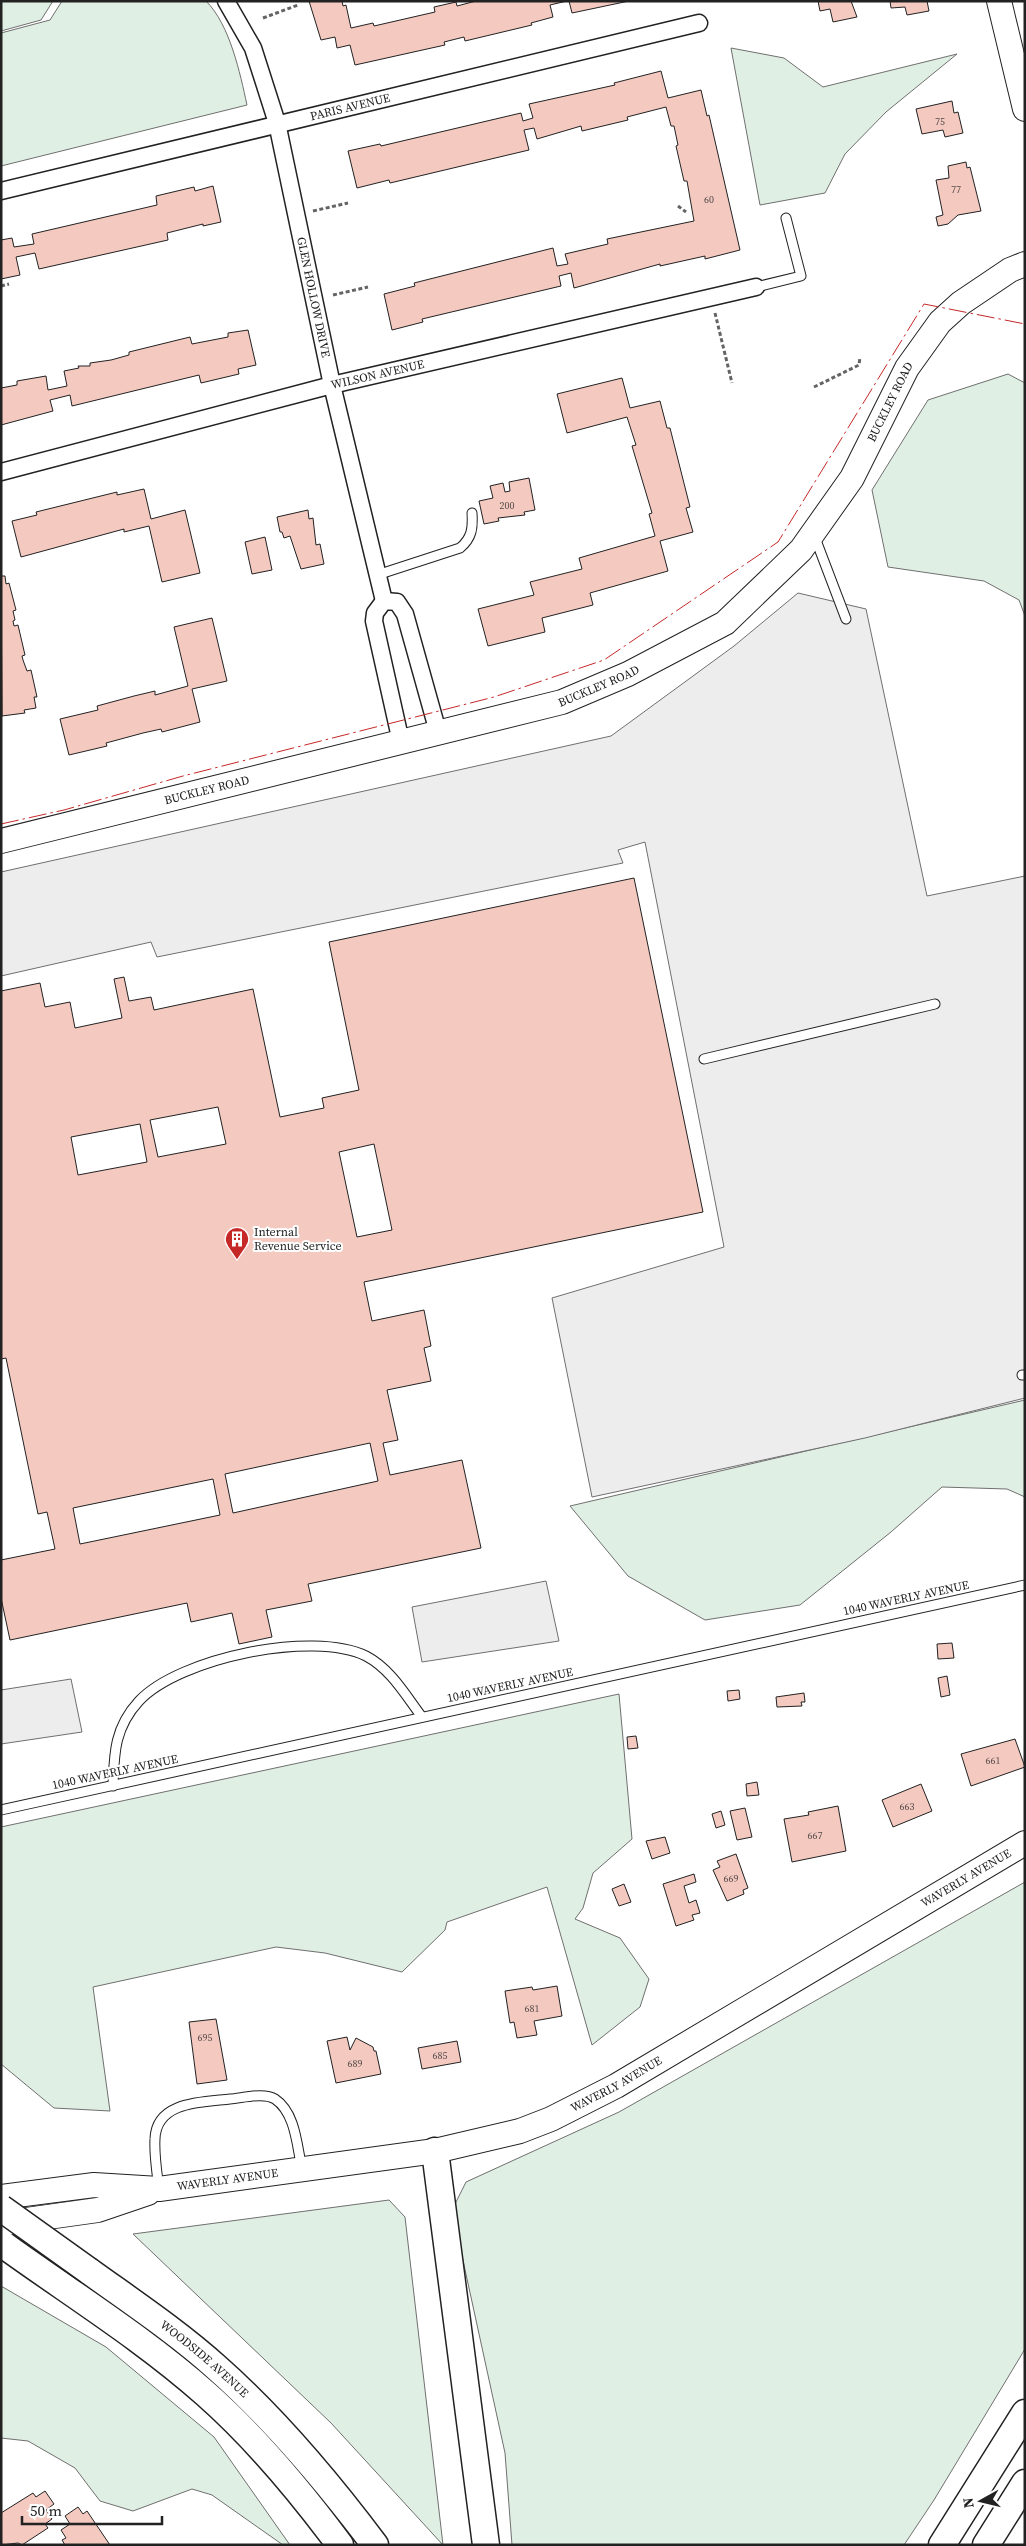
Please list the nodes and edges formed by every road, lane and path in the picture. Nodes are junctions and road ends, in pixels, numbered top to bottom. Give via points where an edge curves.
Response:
1 (226, 1) edge
2 (999, 1) edge
3 (298, 5) dead end
4 (263, 18) dead end
5 (699, 23) dead end
6 (1025, 109) edge
7 (277, 123) junction
8 (1, 191) edge
9 (348, 203) dead end
10 (678, 206) dead end
11 (312, 211) dead end
12 (686, 212) dead end
13 (786, 218) dead end
14 (1025, 264) edge
15 (9, 284) dead end
16 (1, 286) edge
17 (368, 287) dead end
18 (756, 287) joint
19 (333, 295) dead end
20 (712, 298) junction
21 (860, 358) dead end
22 (732, 383) dead end
23 (332, 385) junction
24 (814, 387) dead end
25 (1, 472) edge
26 (472, 513) dead end
27 (813, 532) junction
28 (377, 575) junction
29 (384, 601) junction
30 (846, 619) dead end
31 (438, 732) junction
32 (401, 742) junction
33 (1, 842) edge
34 (935, 1004) dead end
35 (704, 1059) dead end
36 (1025, 1585) edge
37 (422, 1717) junction
38 (112, 1786) junction
39 (1, 1810) edge
40 (1025, 1843) edge
41 (435, 2151) junction
42 (302, 2171) junction
43 (159, 2189) junction
44 (1, 2197) edge
45 (1, 2208) edge
46 (1, 2223) edge
47 (1, 2243) edge
48 (1025, 2413) edge
49 (1025, 2483) edge
50 (340, 2545) edge
51 (375, 2545) edge
52 (486, 2545) edge
53 (942, 2545) edge
54 (986, 2545) edge

1 - 7 street, GLEN HOLLOW DRIVE via 253,48
2 - 6 street
3 - 4 path
5 - 7 street, PARIS AVENUE
7 - 8 street, PARIS AVENUE
7 - 23 street, GLEN HOLLOW DRIVE
9 - 11 path
10 - 12 path
13 - 18 lane via 802,276
14 - 27 street, BUCKLEY ROAD via 961,302 940,322 907,368 852,478
15 - 16 path
17 - 19 path
18 - 20 street, WILSON AVENUE
20 - 22 path
20 - 23 street, WILSON AVENUE
21 - 24 path via 859,365
23 - 25 street, WILSON AVENUE
23 - 28 street, GLEN HOLLOW DRIVE
26 - 28 lane via 473,528 469,540 460,548
27 - 30 lane
27 - 31 street, BUCKLEY ROAD via 801,550 725,623 628,674 562,702
28 - 29 street, GLEN HOLLOW DRIVE
29 - 31 street via 397,602 405,614
29 - 32 street via 375,613 374,621
31 - 32 street, BUCKLEY ROAD
32 - 33 street, BUCKLEY ROAD
34 - 35 lane
36 - 37 lane, 1040 WAVERLY AVENUE
37 - 38 lane, 1040 WAVERLY AVENUE
37 - 38 lane via 385,1670 367,1657 324,1646 276,1648 196,1666 139,1700 114,1745
38 - 39 lane, 1040 WAVERLY AVENUE
40 - 41 street, WAVERLY AVENUE via 580,2105 520,2131
41 - 42 street, WAVERLY AVENUE
41 - 52 main road
42 - 43 street, WAVERLY AVENUE
42 - 43 lane via 288,2113 275,2099 261,2096 188,2104 171,2110 161,2120 154,2138
43 - 44 street, WAVERLY AVENUE via 94,2185
43 - 46 street, WAVERLY AVENUE via 98,2210
45 - 51 main road, WOODSIDE AVENUE, bridge via 215,2366 312,2464
47 - 50 main road, WOODSIDE AVENUE via 153,2351 206,2394 301,2492
48 - 53 main road
49 - 54 main road

